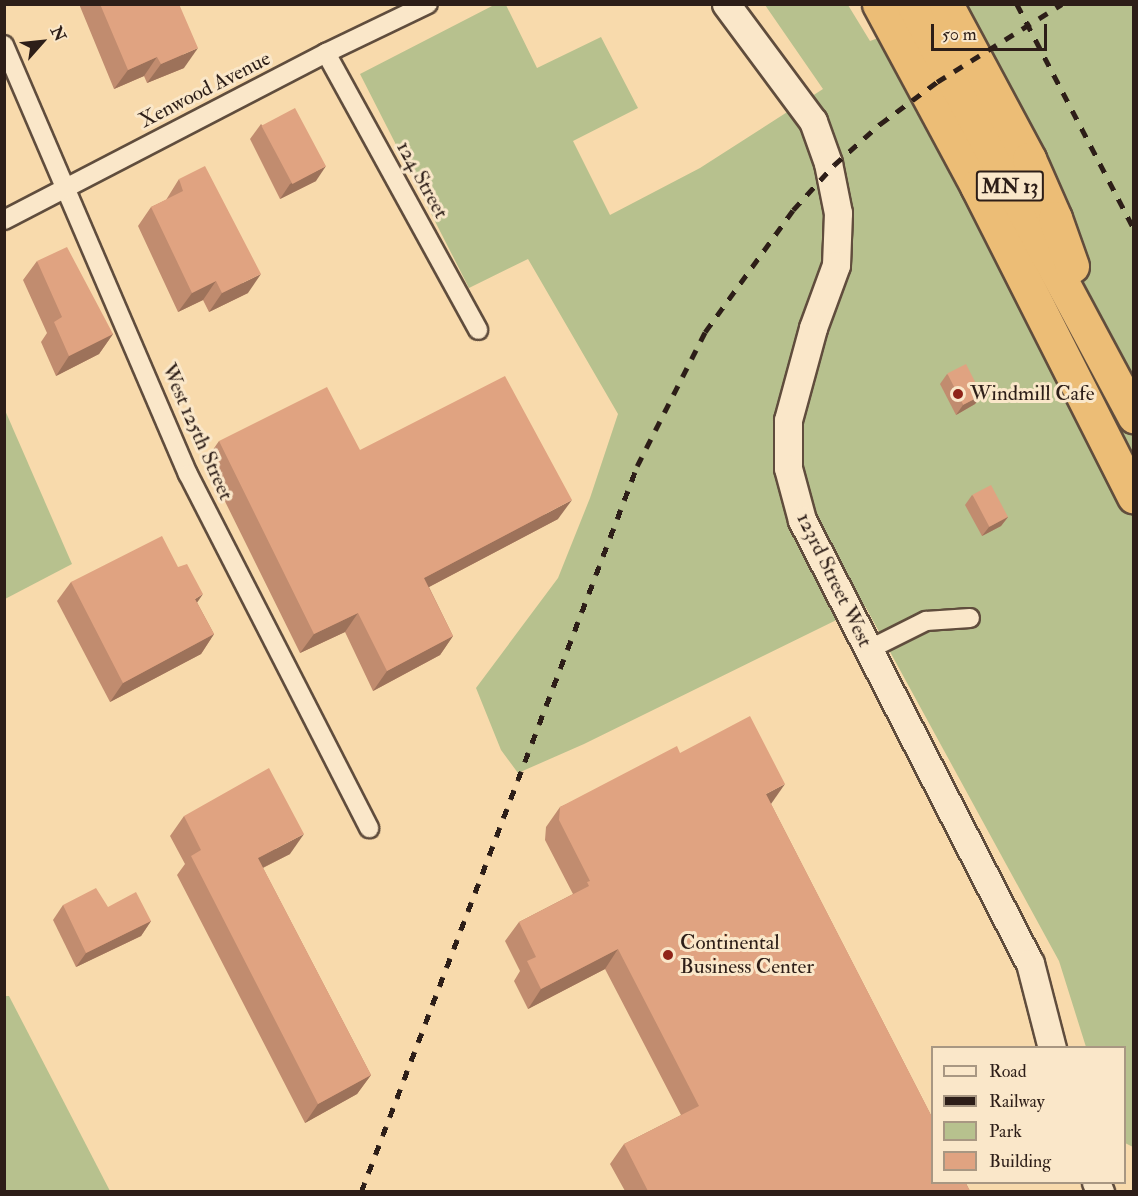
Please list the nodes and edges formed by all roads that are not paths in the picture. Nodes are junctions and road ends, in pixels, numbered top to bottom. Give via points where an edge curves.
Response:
1 (428, 4) edge
2 (726, 4) edge
3 (879, 4) edge
4 (913, 4) edge
5 (946, 4) edge
6 (4, 45) edge
7 (326, 52) junction
8 (65, 188) junction
9 (4, 220) edge
10 (478, 330) dead end
11 (1108, 367) junction
12 (1134, 416) edge
13 (1134, 497) edge
14 (970, 618) dead end
15 (868, 650) junction
16 (369, 828) dead end
17 (1052, 1046) edge

1 - 7 street, Xenwood Avenue
2 - 15 street, 123rd Street West via 813,121 828,163 838,213 836,265 813,328 788,420 788,468 802,520
3 - 13 highway, MN 13 via 977,186
4 - 11 highway, MN 13
5 - 11 highway via 1046,198
6 - 8 street, West 125th Street
7 - 8 street, Xenwood Avenue
7 - 10 street, 124 Street
8 - 9 street, Xenwood Avenue
8 - 16 street, West 125th Street via 188,474
11 - 12 highway, MN 13
14 - 15 street via 926,621
15 - 17 street, 123rd Street West via 1030,963

